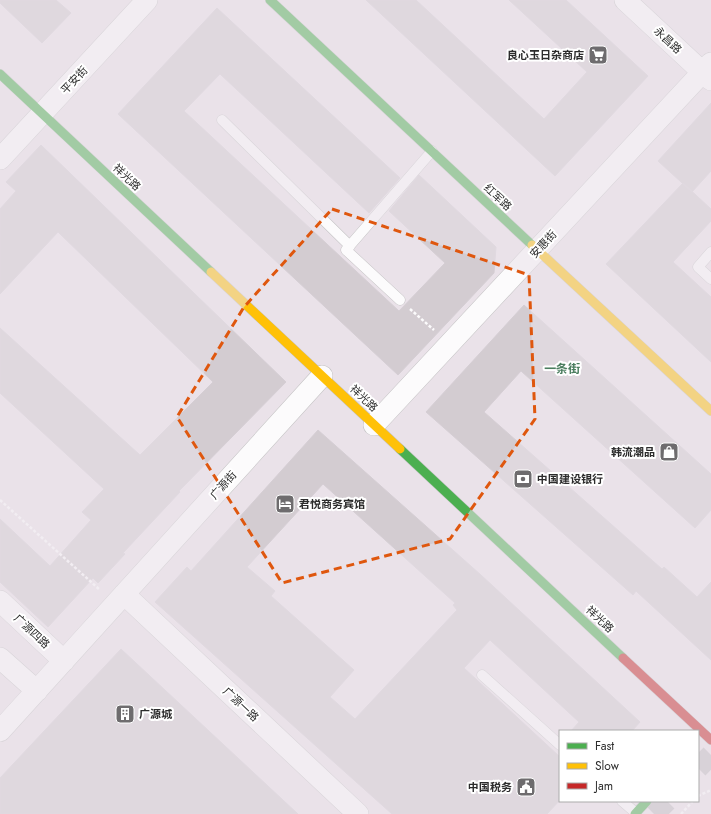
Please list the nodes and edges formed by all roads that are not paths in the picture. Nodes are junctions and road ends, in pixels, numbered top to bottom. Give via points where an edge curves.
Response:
1 (147, 0) edge
2 (270, 0) edge
3 (625, 0) edge
4 (708, 72) edge
5 (0, 74) edge
6 (42, 114) junction
7 (222, 120) dead end
8 (432, 151) junction
9 (0, 159) edge
10 (350, 246) junction
11 (537, 249) junction
12 (711, 252) edge
13 (711, 279) edge
14 (400, 300) road end
15 (322, 376) junction
16 (711, 411) edge
17 (374, 425) junction
18 (119, 599) junction
19 (0, 601) edge
20 (0, 658) edge
21 (64, 661) junction
22 (482, 675) dead end
23 (37, 691) junction
24 (0, 731) edge
25 (708, 738) edge
26 (559, 744) edge
27 (623, 802) edge
28 (646, 802) edge
29 (358, 814) edge
30 (635, 814) edge

1 - 6 street, 平安街
2 - 8 street, 红军路
3 - 4 street, 永昌路
4 - 11 street, 安惠街
5 - 6 street, 祥光路
6 - 9 street, 平安街
6 - 15 street, 祥光路
7 - 10 lane
8 - 10 lane
8 - 11 street, 红军路
10 - 14 lane via 346,250
11 - 16 street, 红军路
11 - 17 street, 安惠街
12 - 13 lane via 698,267
15 - 17 street, 祥光路
15 - 18 street, 广源街
17 - 25 street, 祥光路
18 - 21 street, 广源街
18 - 29 street, 广源一路
19 - 21 street, 广源四路
20 - 23 street
21 - 23 street, 广源街
22 - 26 lane
23 - 24 street, 广源街
27 - 30 lane
28 - 30 street

